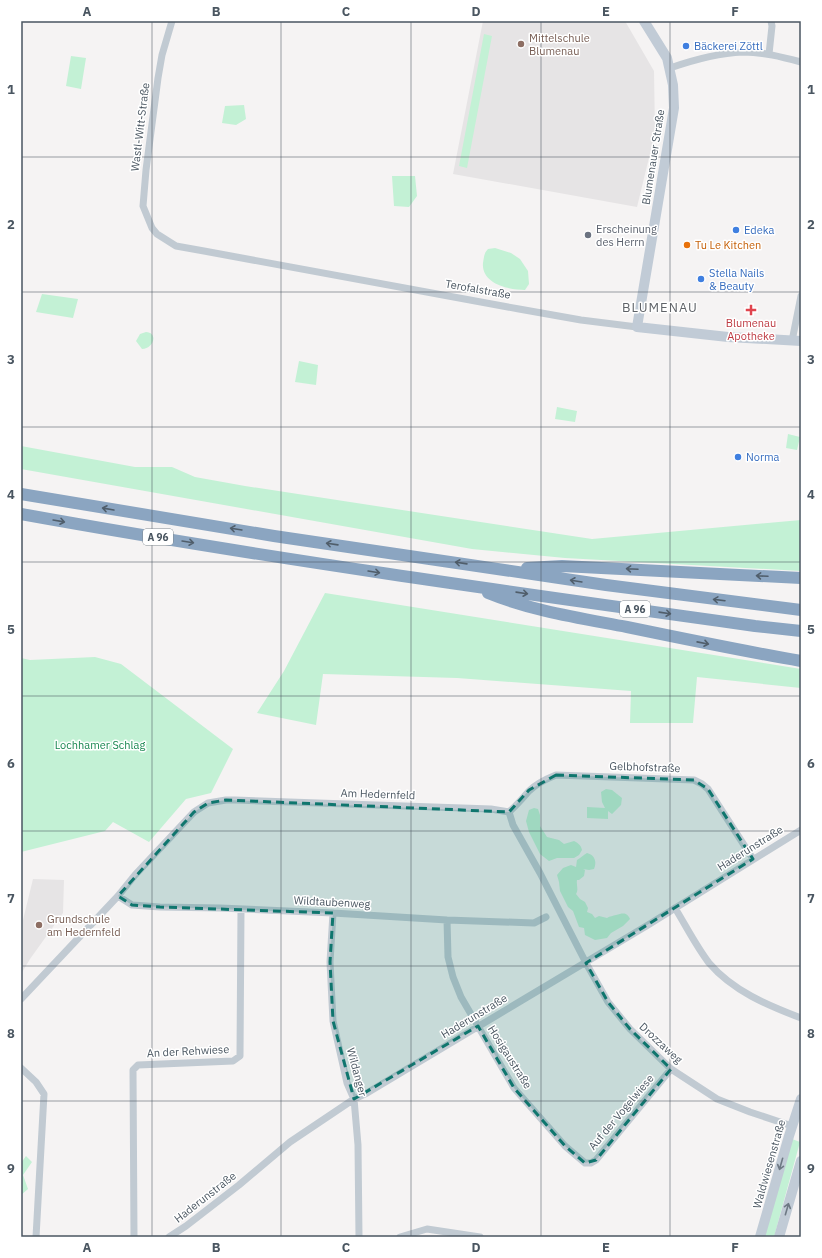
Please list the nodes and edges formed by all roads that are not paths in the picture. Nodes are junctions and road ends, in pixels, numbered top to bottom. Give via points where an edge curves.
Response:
1 (172, 21) edge
2 (644, 21) edge
3 (771, 21) edge
4 (769, 54) junction
5 (801, 62) edge
6 (670, 68) junction
7 (157, 234) joint
8 (801, 296) edge
9 (637, 328) junction
10 (797, 341) edge
11 (21, 494) edge
12 (21, 514) edge
13 (499, 569) junction
14 (801, 578) edge
15 (470, 586) junction
16 (801, 610) edge
17 (801, 631) edge
18 (801, 661) edge
19 (509, 812) junction
20 (801, 830) edge
21 (753, 859) junction
22 (118, 896) junction
23 (675, 908) junction
24 (242, 909) junction
25 (333, 913) junction
26 (546, 917) dead end
27 (447, 920) junction
28 (586, 962) junction
29 (21, 999) edge
30 (801, 1018) edge
31 (478, 1026) junction
32 (21, 1068) edge
33 (671, 1069) junction
34 (354, 1099) junction
35 (801, 1099) edge
36 (792, 1126) junction
37 (801, 1161) edge
38 (585, 1163) joint
39 (36, 1237) edge
40 (134, 1237) edge
41 (169, 1237) edge
42 (359, 1237) edge
43 (400, 1237) edge
44 (480, 1237) edge
45 (760, 1237) edge
46 (779, 1237) edge

1 - 7 street, Wastl-Witt-Straße via 158,78 145,178 144,206 152,228
2 - 6 street, Blumenauer Straße via 666,56
3 - 4 street
4 - 5 street
4 - 6 street via 723,54
6 - 9 street, Blumenauer Straße via 674,108
7 - 9 street, Terofalstraße via 176,246
8 - 10 street
9 - 10 street, Terofalstraße
13 -> 11 highway, A 96 via 274,536
12 -> 15 highway, A 96 via 294,560
14 -> 13 highway via 562,566
16 -> 13 highway, A 96
15 -> 17 highway, A 96
15 -> 18 highway via 511,602 559,614
19 - 21 street, Gelbhofstraße via 532,789 556,775 694,780 708,789
19 - 22 street, Am Hedernfeld via 226,800 208,804 194,812
19 - 28 street via 513,825
20 - 21 street, Haderunstraße
21 - 23 street, Haderunstraße
22 - 24 street, Wildtaubenweg via 132,905
22 - 29 street, Am Hedernfeld
23 - 28 street, Haderunstraße
23 - 30 street via 699,948 724,978 770,1006
24 - 25 street, Wildtaubenweg
24 - 40 street, An der Rehwiese via 240,1056 234,1061 138,1065 133,1070
25 - 27 street, Wildtaubenweg
25 - 34 street, Wildanger via 330,962 333,1021 347,1083
26 - 27 street, Wildtaubenweg via 534,923
27 - 31 street, Hosigaustraße via 448,957 453,977
28 - 31 street, Haderunstraße
28 - 33 street, Drozzaweg via 608,1002 630,1029
31 - 34 street, Haderunstraße
31 - 38 street, Hosigaustraße via 514,1088 565,1146
32 - 39 street via 44,1094
33 - 36 street, Drozzaweg via 717,1099
33 - 38 street, Auf der Vogelwiese via 596,1160
34 - 41 street, Haderunstraße via 290,1142 233,1190
34 - 42 street, Wildanger via 358,1145
35 - 36 street, Waldwiesenstraße
36 -> 45 street, Waldwiesenstraße
46 -> 37 street
43 - 44 street via 427,1229

